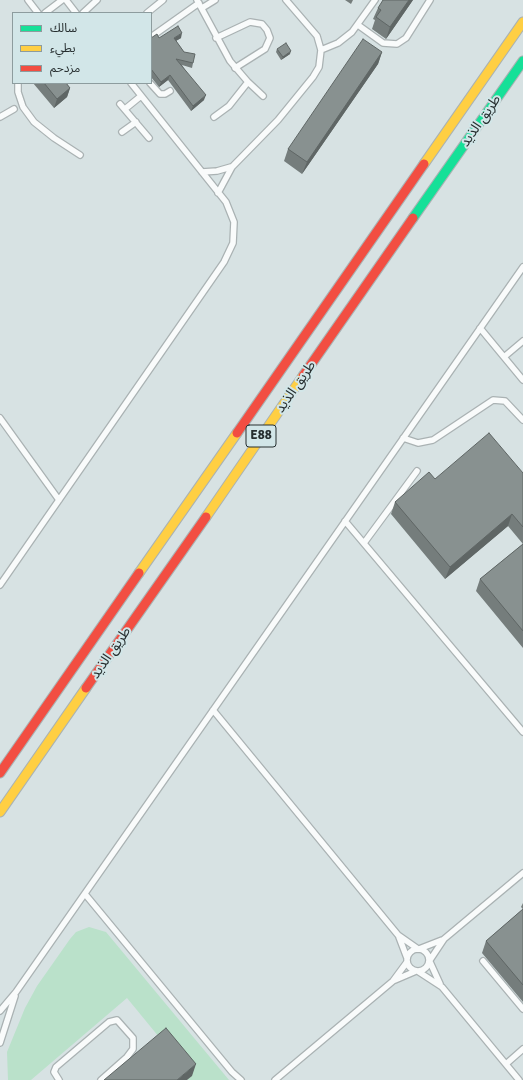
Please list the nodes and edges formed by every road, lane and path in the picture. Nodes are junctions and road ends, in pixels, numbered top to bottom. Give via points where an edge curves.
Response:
1 (28, 0) edge
2 (62, 0) edge
3 (66, 0) edge
4 (96, 0) edge
5 (163, 0) edge
6 (215, 0) edge
7 (286, 0) edge
8 (375, 0) edge
9 (430, 0) edge
10 (199, 4) edge
11 (37, 12) edge
12 (46, 12) edge
13 (75, 12) edge
14 (84, 12) edge
15 (147, 12) edge
16 (523, 22) edge
17 (358, 25) junction
18 (152, 36) edge
19 (216, 38) junction
20 (321, 50) junction
21 (523, 61) edge
22 (235, 68) junction
23 (248, 82) junction
24 (18, 84) edge
25 (132, 84) edge
26 (151, 84) edge
27 (170, 91) dead end
28 (142, 96) junction
29 (263, 96) dead end
30 (120, 104) dead end
31 (14, 109) dead end
32 (125, 109) junction
33 (0, 117) edge
34 (214, 117) dead end
35 (136, 122) junction
36 (122, 132) dead end
37 (149, 138) dead end
38 (80, 155) dead end
39 (232, 167) junction
40 (202, 172) junction
41 (218, 193) junction
42 (523, 267) edge
43 (480, 328) junction
44 (523, 341) edge
45 (504, 358) junction
46 (523, 380) edge
47 (0, 418) edge
48 (523, 420) edge
49 (403, 438) junction
50 (417, 471) dead end
51 (59, 500) junction
52 (346, 521) junction
53 (364, 543) junction
54 (0, 586) edge
55 (213, 710) junction
56 (523, 732) edge
57 (0, 773) edge
58 (0, 812) edge
59 (523, 874) edge
60 (84, 894) junction
61 (398, 935) junction
62 (444, 939) junction
63 (419, 949) junction
64 (407, 960) junction
65 (430, 961) junction
66 (483, 961) dead end
67 (417, 971) junction
68 (393, 981) junction
69 (442, 987) junction
70 (16, 992) junction
71 (523, 1009) edge
72 (0, 1011) edge
73 (0, 1043) edge
74 (523, 1049) edge
75 (506, 1064) junction
76 (232, 1072) junction
77 (276, 1078) edge
78 (58, 1080) edge
79 (100, 1080) edge
80 (235, 1080) edge
81 (241, 1080) edge
82 (270, 1080) edge
83 (519, 1080) edge

1 - 11 lane
2 - 12 lane
3 - 13 lane
4 - 14 lane
5 - 15 lane
6 - 10 lane
7 - 20 lane via 314,31
8 - 17 lane
9 - 17 lane via 406,38 397,44 384,43
10 - 18 lane
10 - 19 lane
16 - 57 highway, طريق الذيد / E88
17 - 20 lane via 338,43
19 - 22 lane
19 - 22 lane via 250,22 258,22 267,30 269,42 265,49
20 - 39 lane via 319,67 310,82 278,120
21 - 58 highway, طريق الذيد / E88
22 - 23 lane
23 - 29 lane
23 - 34 lane via 229,106
24 - 38 lane via 23,107 34,122
25 - 28 lane
26 - 27 lane via 160,94
28 - 32 lane
28 - 40 lane
30 - 32 lane
31 - 33 lane
32 - 35 lane
35 - 36 lane
35 - 37 lane
39 - 40 lane
39 - 41 lane
40 - 41 lane
41 - 51 lane via 229,208 234,222 233,243 228,256
42 - 43 lane
43 - 45 lane
43 - 49 lane
44 - 45 lane
45 - 46 lane
47 - 51 lane
48 - 49 lane via 505,401 493,400 433,440 418,443
49 - 52 lane
50 - 53 lane
51 - 54 lane
52 - 53 lane
52 - 55 lane
53 - 56 lane
55 - 60 lane
55 - 61 lane
59 - 62 lane
60 - 70 lane
60 - 76 lane
61 - 63 lane
61 - 64 lane
62 - 63 lane
62 - 65 lane
63 - 64 lane via 411,952
63 - 65 lane via 426,951
64 - 67 lane via 410,968
64 - 68 lane
65 - 67 lane via 426,969
65 - 69 lane
66 - 71 lane
67 - 68 lane
67 - 69 lane
68 - 77 lane
69 - 75 lane
70 - 72 lane
70 - 73 lane
74 - 75 lane
75 - 83 lane
76 - 80 lane
76 - 81 lane
77 - 82 lane
78 - 79 lane via 54,1072 56,1067 109,1022 117,1020 133,1038 133,1049

